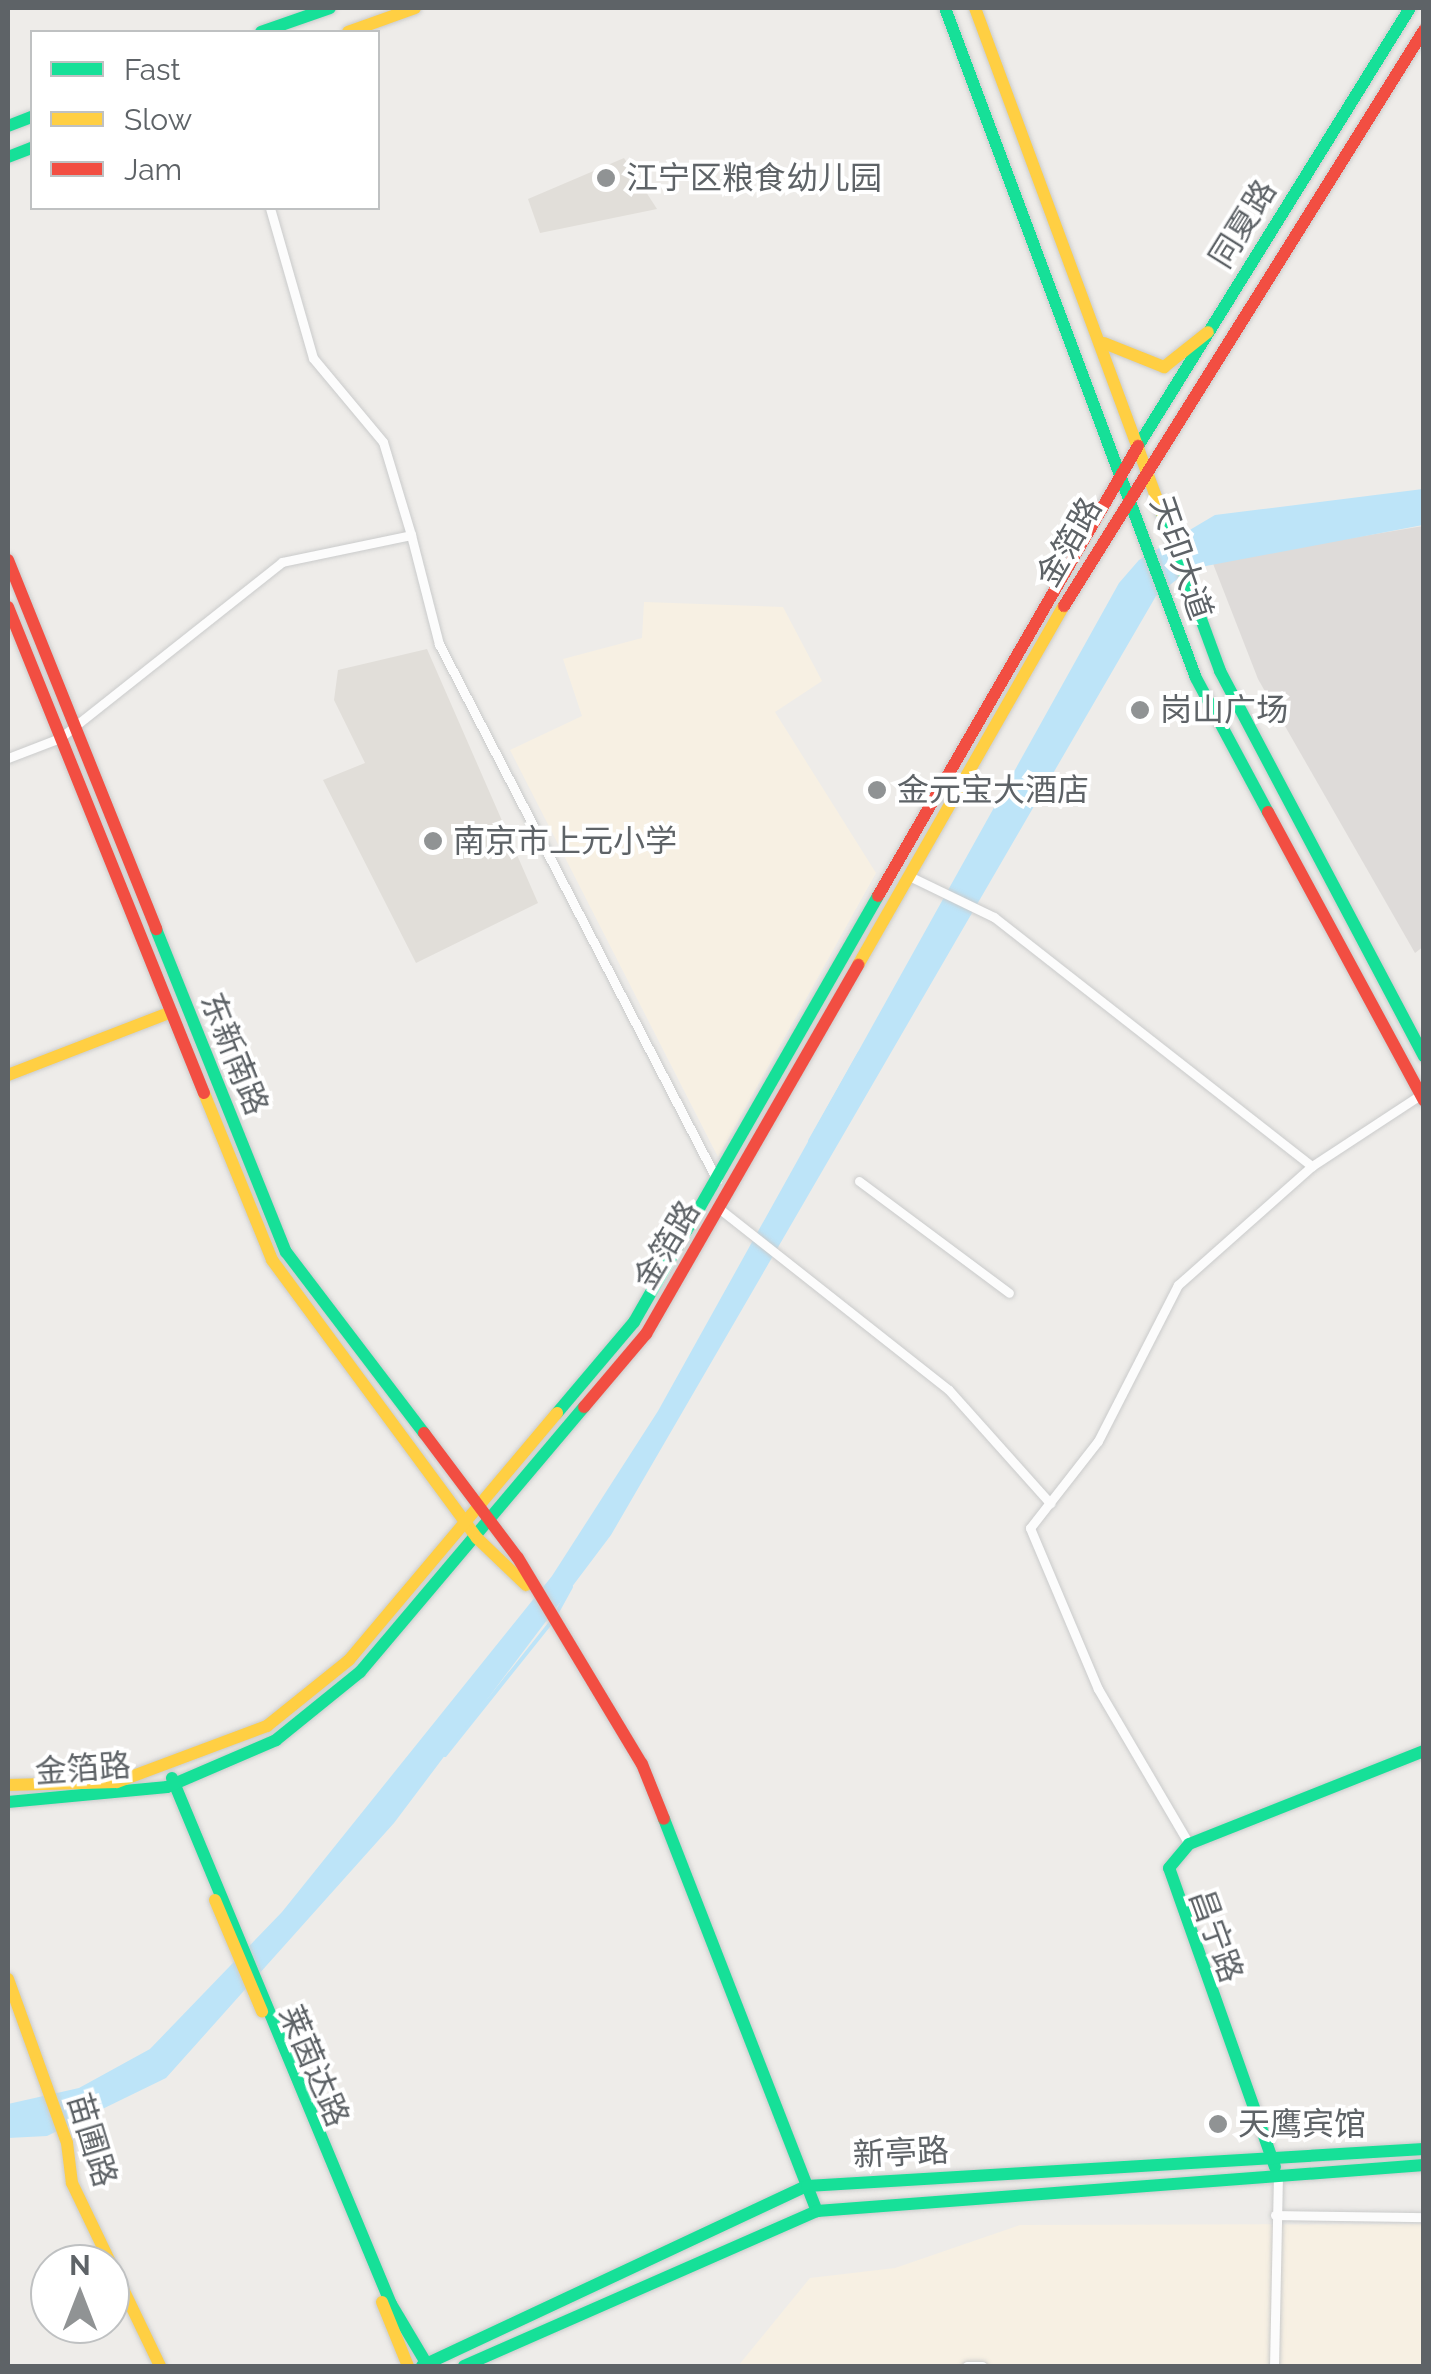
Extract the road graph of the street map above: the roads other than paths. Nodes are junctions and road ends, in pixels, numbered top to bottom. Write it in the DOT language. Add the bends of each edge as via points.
graph roads {
  1 [pos="330,8"];
  2 [pos="415,8"];
  3 [pos="944,8"];
  4 [pos="975,8"];
  5 [pos="1410,8"];
  6 [pos="267,30"];
  7 [pos="354,30"];
  8 [pos="1424,30"];
  9 [pos="271,210"];
  10 [pos="1208,332"];
  11 [pos="1099,338"];
  12 [pos="1139,443"];
  13 [pos="1146,463"];
  14 [pos="1122,471"];
  15 [pos="1129,492"];
  16 [pos="411,535"];
  17 [pos="8,560"];
  18 [pos="8,607"];
  19 [pos="73,728"];
  20 [pos="60,738"];
  21 [pos="8,758"];
  22 [pos="909,876"];
  23 [pos="171,1012"];
  24 [pos="1424,1056"];
  25 [pos="8,1076"];
  26 [pos="1422,1098"];
  27 [pos="1312,1166"];
  28 [pos="859,1181"];
  29 [pos="718,1183"];
  30 [pos="720,1210"];
  31 [pos="1008,1293"];
  32 [pos="1050,1503"];
  33 [pos="478,1511"];
  34 [pos="464,1522"];
  35 [pos="489,1524"];
  36 [pos="476,1538"];
  37 [pos="530,1589"];
  38 [pos="1424,1751"];
  39 [pos="168,1770"];
  40 [pos="8,1786"];
  41 [pos="171,1786"];
  42 [pos="8,1802"];
  43 [pos="1189,1844"];
  44 [pos="8,1980"];
  45 [pos="268,2015"];
  46 [pos="1424,2150"];
  47 [pos="1272,2160"];
  48 [pos="1424,2166"];
  49 [pos="1278,2175"];
  50 [pos="807,2186"];
  51 [pos="817,2211"];
  52 [pos="1276,2215"];
  53 [pos="1424,2217"];
  54 [pos="160,2366"];
  55 [pos="408,2366"];
  56 [pos="426,2366"];
  57 [pos="464,2366"];
  58 [pos="967,2366"];
  59 [pos="982,2366"];
  60 [pos="1274,2366"];
  1 -- 6 [label="main road"];
  2 -- 7 [label="main road"];
  3 -- 14 [label="main road, 天印大道"];
  4 -- 11 [label="main road, 天印大道"];
  5 -- 10 [label="main road, 同夏路"];
  8 -- 13 [label="main road, 同夏路"];
  9 -- 16 [label="street" via="314,358 384,442"];
  10 -- 11 [label="main road" via="1164,367 1122,358"];
  10 -- 12 [label="main road, 同夏路"];
  11 -- 12 [label="main road, 天印大道"];
  12 -- 13 [label="main road, 天印大道"];
  12 -- 14 [label="main road, 同夏路"];
  13 -- 15 [label="main road, 金箔路"];
  13 -- 24 [label="main road, 天印大道" via="1189,590 1255,747"];
  14 -- 15 [label="main road, 天印大道"];
  14 -- 29 [label="main road, 金箔路"];
  15 -- 22 [label="main road, 金箔路"];
  15 -- 26 [label="main road, 天印大道" via="1166,604 1232,754"];
  16 -- 19 [label="street" via="282,562"];
  16 -- 29 [label="street" via="439,644"];
  17 -- 19 [label="main road, 东新南路"];
  18 -- 20 [label="main road, 东新南路"];
  19 -- 20 [label="street"];
  19 -- 33 [label="main road, 东新南路" via="286,1252"];
  20 -- 21 [label="street"];
  20 -- 23 [label="main road, 东新南路"];
  22 -- 27 [label="street" via="994,916"];
  22 -- 30 [label="main road, 金箔路"];
  23 -- 25 [label="main road"];
  23 -- 34 [label="main road, 东新南路" via="272,1260"];
  26 -- 27 [label="street"];
  27 -- 32 [label="street" via="1178,1285 1098,1442"];
  28 -- 31 [label="street"];
  29 -- 33 [label="main road, 金箔路" via="634,1322"];
  30 -- 32 [label="street" via="950,1390"];
  30 -- 35 [label="main road, 金箔路" via="646,1334"];
  32 -- 43 [label="street" via="1030,1528 1098,1689"];
  33 -- 34 [label="main road, 金箔路"];
  33 -- 35 [label="main road, 东新南路"];
  34 -- 36 [label="main road, 东新南路"];
  34 -- 39 [label="main road, 金箔路" via="349,1660 268,1726"];
  35 -- 36 [label="main road, 金箔路"];
  35 -- 37 [label="main road, 东新南路"];
  36 -- 37 [label="main road, 东新南路"];
  36 -- 41 [label="main road, 金箔路" via="346,1683 276,1740"];
  37 -- 50 [label="main road" via="642,1764"];
  38 -- 43 [label="main road, 昌宁路"];
  39 -- 40 [label="main road, 金箔路" via="117,1782"];
  39 -- 41 [label="main road, 莱茵达路"];
  41 -- 42 [label="main road, 金箔路"];
  41 -- 45 [label="main road, 莱茵达路"];
  43 -- 47 [label="main road, 昌宁路" via="1168,1868 1168,1888"];
  44 -- 54 [label="main road, 苗圃路" via="67,2143 72,2183"];
  45 -- 55 [label="main road, 莱茵达路"];
  45 -- 56 [label="main road" via="391,2304"];
  46 -- 47 [label="main road, 新亭路"];
  47 -- 49 [label="main road, 昌宁路"];
  47 -- 50 [label="main road, 新亭路"];
  48 -- 49 [label="main road, 新亭路"];
  49 -- 51 [label="main road, 新亭路"];
  49 -- 52 [label="street"];
  50 -- 51 [label="main road"];
  50 -- 56 [label="main road, 新亭路"];
  51 -- 57 [label="main road, 新亭路"];
  52 -- 53 [label="street"];
  52 -- 60 [label="street"];
  58 -- 59 [label="street"];
}
